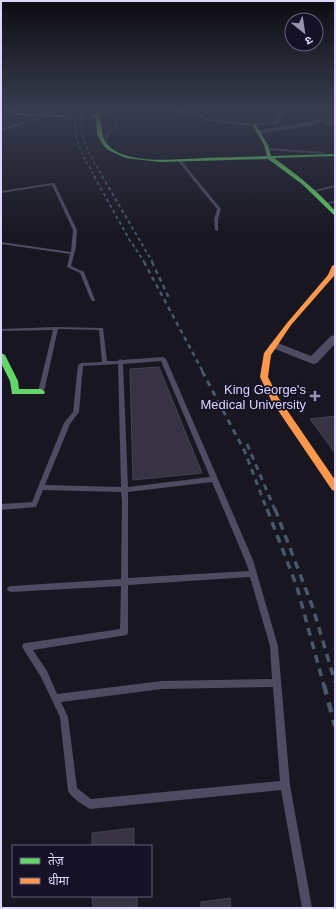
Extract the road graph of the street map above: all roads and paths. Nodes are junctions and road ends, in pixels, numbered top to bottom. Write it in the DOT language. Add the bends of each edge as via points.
graph roads {
  1 [pos="115,151"];
  2 [pos="268,153"];
  3 [pos="332,155"];
  4 [pos="178,160"];
  5 [pos="335,186"];
  6 [pos="314,191"];
  7 [pos="1,192"];
  8 [pos="331,202"];
  9 [pos="335,214"];
  10 [pos="217,230"];
  11 [pos="1,243"];
  12 [pos="72,253"];
  13 [pos="335,266"];
  14 [pos="93,300"];
  15 [pos="56,328"];
  16 [pos="1,330"];
  17 [pos="335,338"];
  18 [pos="274,345"];
  19 [pos="1,355"];
  20 [pos="120,362"];
  21 [pos="105,363"];
  22 [pos="41,392"];
  23 [pos="214,479"];
  24 [pos="41,487"];
  25 [pos="335,487"];
  26 [pos="125,490"];
  27 [pos="1,507"];
  28 [pos="253,574"];
  29 [pos="125,582"];
  30 [pos="11,589"];
  31 [pos="277,683"];
  32 [pos="56,698"];
  33 [pos="285,785"];
  34 [pos="307,908"];
  1 -- 4 [label="street" via="131,158"];
  2 -- 3 [label="street"];
  2 -- 4 [label="street"];
  2 -- 6 [label="street"];
  4 -- 10 [label="lane" via="218,207"];
  5 -- 6 [label="lane"];
  6 -- 8 [label="street"];
  7 -- 12 [label="lane" via="53,184 74,230"];
  8 -- 9 [label="street"];
  11 -- 12 [label="lane"];
  12 -- 14 [label="lane" via="69,267 82,272"];
  13 -- 18 [label="street" via="331,276"];
  15 -- 16 [label="lane"];
  15 -- 21 [label="lane" via="101,328"];
  15 -- 22 [label="lane"];
  17 -- 18 [label="street" via="313,361"];
  18 -- 25 [label="street" via="267,355 264,377 274,398"];
  19 -- 22 [label="street" via="14,381 15,392"];
  20 -- 21 [label="lane"];
  20 -- 23 [label="lane" via="163,359"];
  20 -- 26 [label="lane"];
  21 -- 24 [label="lane" via="81,365 76,412 67,423"];
  23 -- 26 [label="lane"];
  23 -- 28 [label="lane"];
  24 -- 26 [label="lane"];
  24 -- 27 [label="lane" via="34,505"];
  26 -- 29 [label="lane"];
  28 -- 29 [label="lane"];
  28 -- 31 [label="lane" via="274,646"];
  29 -- 30 [label="lane"];
  29 -- 32 [label="lane" via="124,632 26,647"];
  31 -- 32 [label="lane" via="162,685"];
  31 -- 33 [label="lane"];
  32 -- 33 [label="lane" via="64,716 73,791 90,804"];
  33 -- 34 [label="lane"];
}
